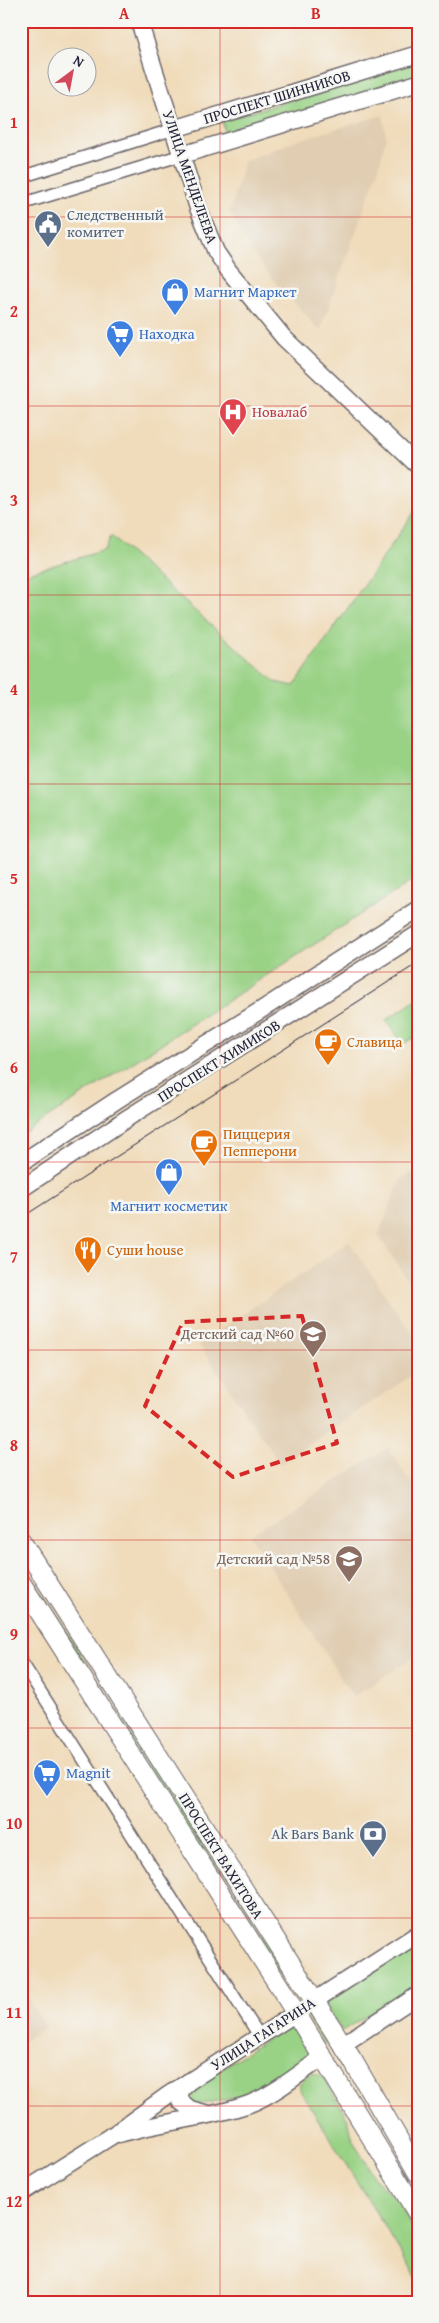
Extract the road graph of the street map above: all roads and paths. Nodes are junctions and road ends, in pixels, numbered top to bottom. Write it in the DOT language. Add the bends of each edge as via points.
graph roads {
  1 [pos="139,21"];
  2 [pos="418,54"];
  3 [pos="418,83"];
  4 [pos="207,119"];
  5 [pos="174,129"];
  6 [pos="215,145"];
  7 [pos="182,155"];
  8 [pos="21,177"];
  9 [pos="21,204"];
  10 [pos="418,466"];
  11 [pos="418,909"];
  12 [pos="418,934"];
  13 [pos="21,1163"];
  14 [pos="21,1188"];
  15 [pos="21,1541"];
  16 [pos="21,1583"];
  17 [pos="21,1661"];
  18 [pos="418,1934"];
  19 [pos="418,1995"];
  20 [pos="314,2001"];
  21 [pos="296,2013"];
  22 [pos="260,2037"];
  23 [pos="342,2045"];
  24 [pos="324,2057"];
  25 [pos="188,2082"];
  26 [pos="212,2114"];
  27 [pos="110,2137"];
  28 [pos="418,2173"];
  29 [pos="21,2193"];
  30 [pos="418,2214"];
  1 -- 5 [label="main road, УЛИЦА МЕНДЕЛЕЕВА"];
  2 -- 4 [label="main road, ПРОСПЕКТ ШИННИКОВ"];
  3 -- 6 [label="main road, ПРОСПЕКТ ШИННИКОВ"];
  4 -- 5 [label="main road, ПРОСПЕКТ ШИННИКОВ"];
  4 -- 6 [label="main road" via="204,129 207,139"];
  5 -- 7 [label="main road, УЛИЦА МЕНДЕЛЕЕВА"];
  5 -- 8 [label="street, ПРОСПЕКТ ШИННИКОВ"];
  6 -- 7 [label="main road, ПРОСПЕКТ ШИННИКОВ"];
  7 -- 9 [label="street, ПРОСПЕКТ ШИННИКОВ"];
  7 -- 10 [label="main road, УЛИЦА МЕНДЕЛЕЕВА" via="208,237 228,271 284,338"];
  11 -- 13 [label="main road, ПРОСПЕКТ ХИМИКОВ"];
  12 -- 14 [label="main road, ПРОСПЕКТ ХИМИКОВ"];
  15 -- 20 [label="main road, ПРОСПЕКТ ВАХИТОВА"];
  16 -- 21 [label="main road, ПРОСПЕКТ ВАХИТОВА"];
  17 -- 22 [label="street"];
  18 -- 20 [label="main road, УЛИЦА ГАГАРИНА"];
  19 -- 23 [label="main road, УЛИЦА ГАГАРИНА"];
  20 -- 21 [label="main road, УЛИЦА ГАГАРИНА"];
  20 -- 23 [label="main road, ПРОСПЕКТ ВАХИТОВА"];
  21 -- 22 [label="main road, УЛИЦА ГАГАРИНА"];
  21 -- 24 [label="main road, ПРОСПЕКТ ВАХИТОВА"];
  22 -- 25 [label="main road, УЛИЦА ГАГАРИНА"];
  23 -- 24 [label="main road, УЛИЦА ГАГАРИНА"];
  23 -- 28 [label="main road, ПРОСПЕКТ ВАХИТОВА"];
  24 -- 26 [label="main road, УЛИЦА ГАГАРИНА" via="251,2103"];
  24 -- 30 [label="main road, ПРОСПЕКТ ВАХИТОВА"];
  25 -- 26 [label="main road" via="180,2092 180,2101 190,2109"];
  25 -- 27 [label="main road, УЛИЦА ГАГАРИНА"];
  26 -- 27 [label="main road, УЛИЦА ГАГАРИНА" via="153,2124"];
  27 -- 29 [label="main road, УЛИЦА ГАГАРИНА"];
}
